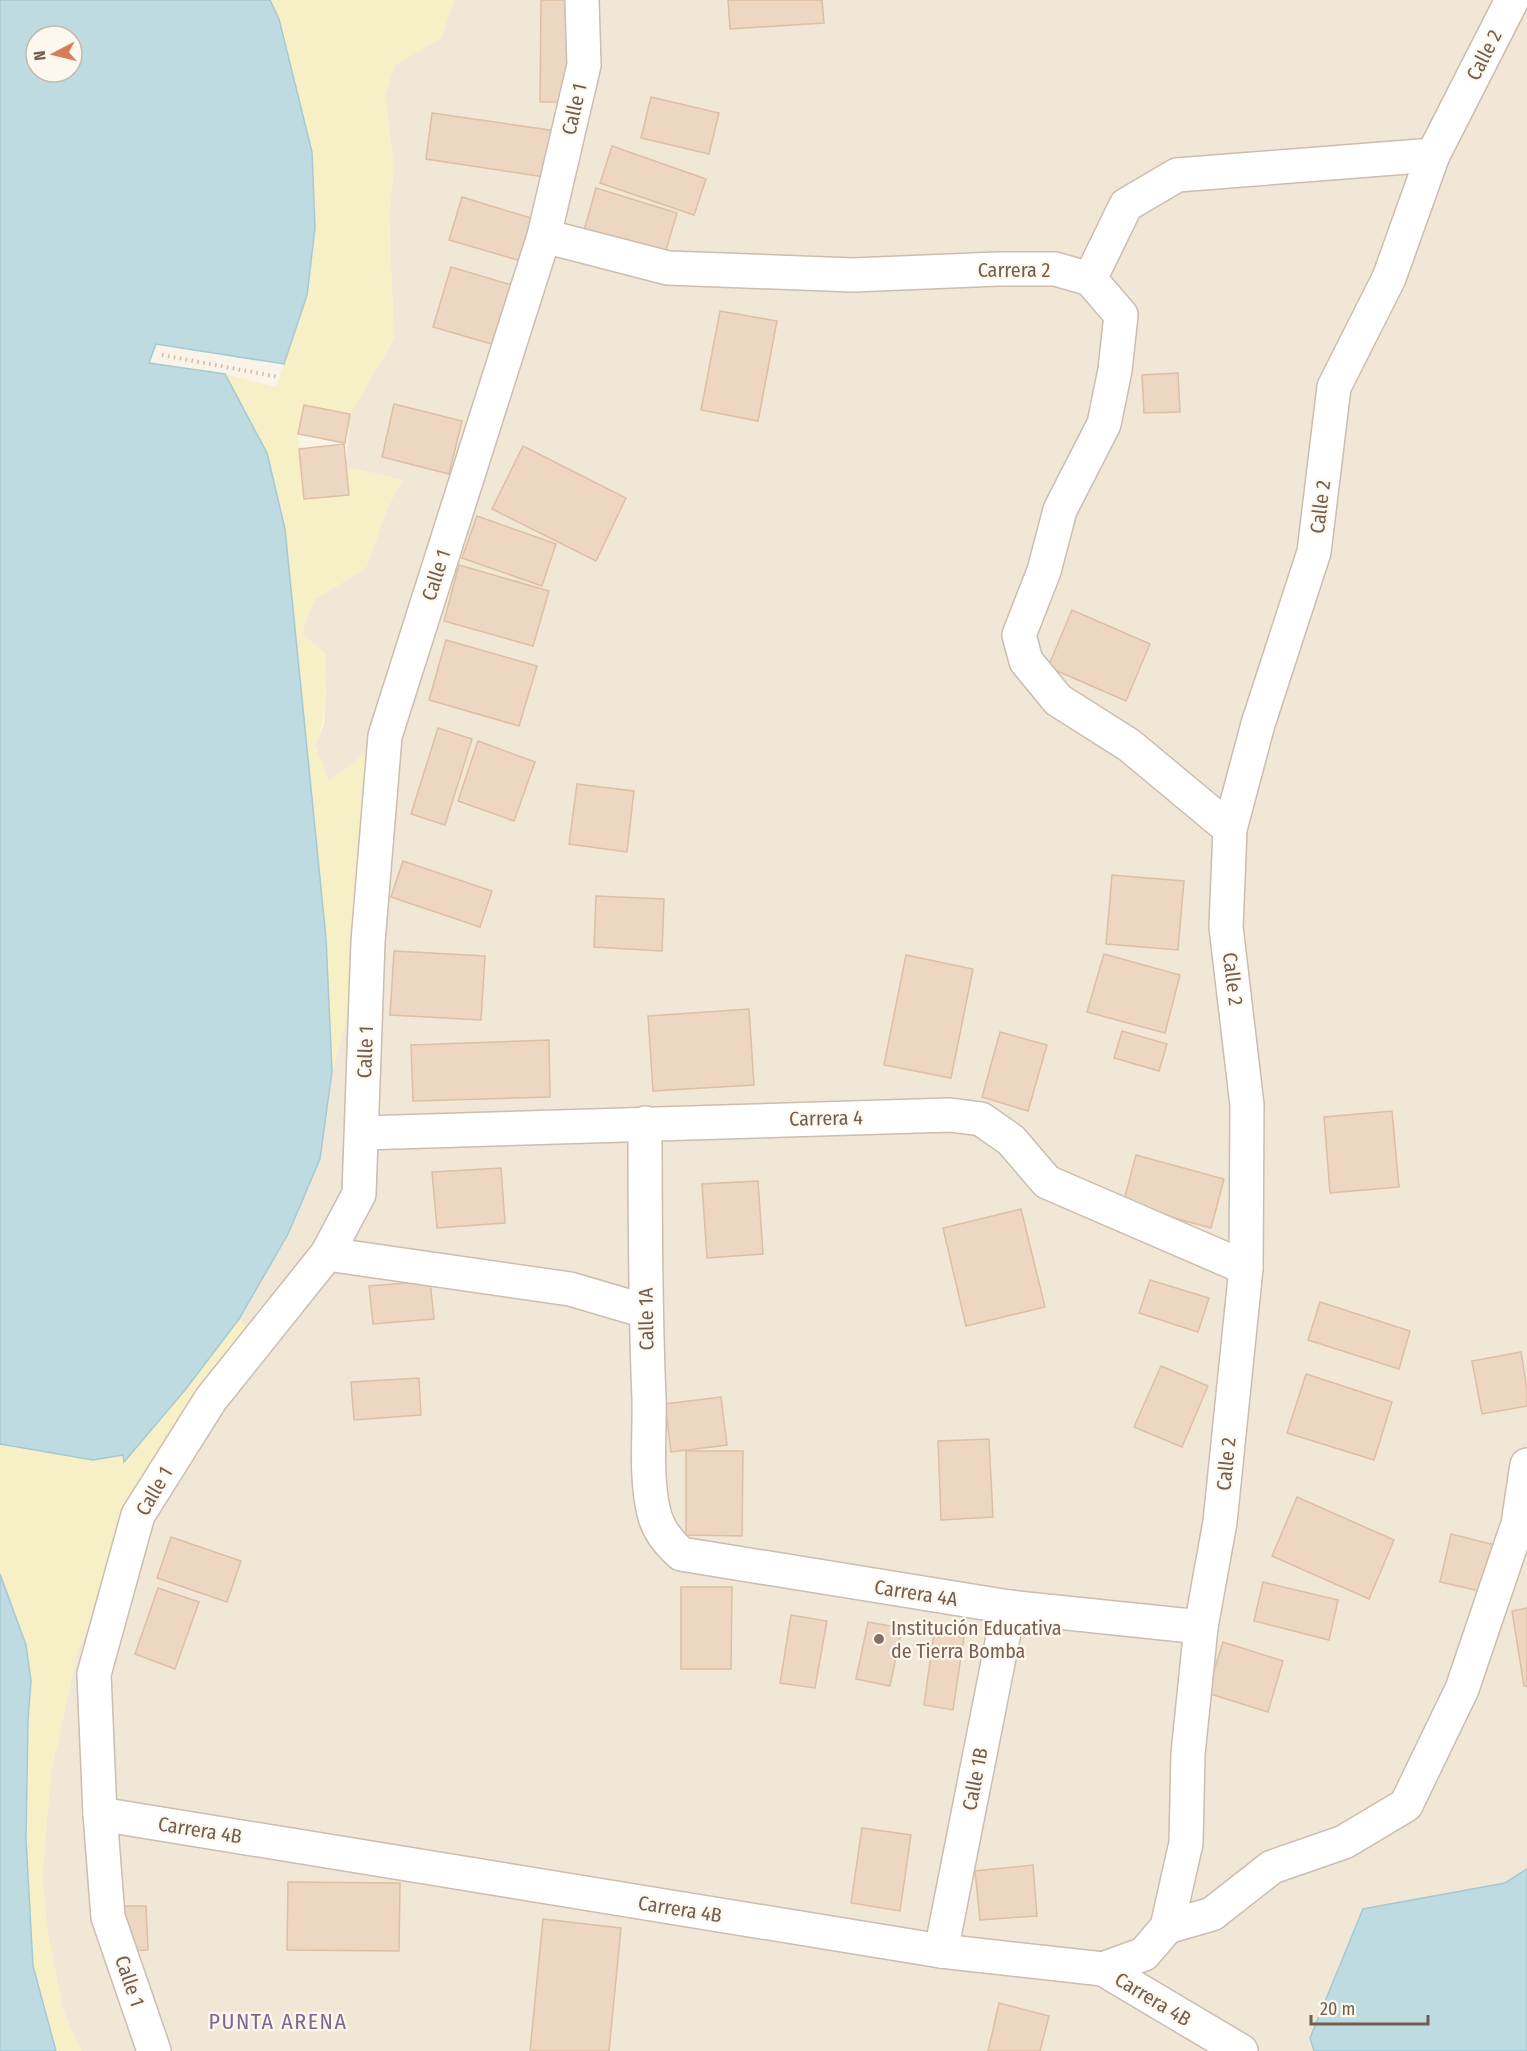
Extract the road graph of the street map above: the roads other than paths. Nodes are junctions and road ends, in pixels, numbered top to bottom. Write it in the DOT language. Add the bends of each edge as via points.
graph roads {
  1 [pos="582,0"];
  2 [pos="1512,0"];
  3 [pos="1433,155"];
  4 [pos="543,236"];
  5 [pos="1090,279"];
  6 [pos="1230,829"];
  7 [pos="645,1123"];
  8 [pos="363,1133"];
  9 [pos="327,1254"];
  10 [pos="1246,1268"];
  11 [pos="645,1311"];
  12 [pos="1527,1465"];
  13 [pos="654,1515"];
  14 [pos="1009,1607"];
  15 [pos="1201,1627"];
  16 [pos="100,1814"];
  17 [pos="1167,1927"];
  18 [pos="941,1951"];
  19 [pos="1103,1969"];
  20 [pos="154,2051"];
  21 [pos="1241,2051"];
  1 -- 4 [label="street, Calle 1" via="584,64"];
  2 -- 3 [label="street, Calle 2"];
  3 -- 5 [label="street" via="1177,175 1126,205"];
  3 -- 6 [label="street, Calle 2" via="1389,278 1334,387 1314,552 1258,724"];
  4 -- 5 [label="street, Carrera 2" via="668,268 853,274 1055,269"];
  4 -- 8 [label="street, Calle 1" via="386,736 368,942"];
  5 -- 6 [label="street" via="1121,315 1109,402 1104,424 1060,510 1044,571 1019,635 1026,661 1058,700 1129,745"];
  6 -- 10 [label="street, Calle 2" via="1226,927 1247,1105"];
  7 -- 8 [label="street, Carrera 4"];
  7 -- 10 [label="street, Carrera 4" via="950,1115 981,1119 1011,1140 1047,1182"];
  7 -- 11 [label="street, Calle 1A"];
  8 -- 9 [label="street, Calle 1" via="359,1194"];
  9 -- 11 [label="street" via="570,1289"];
  9 -- 16 [label="street, Calle 1" via="211,1399 138,1515 94,1674"];
  10 -- 15 [label="street, Calle 2" via="1220,1522"];
  11 -- 13 [label="street, Calle 1A" via="649,1486"];
  12 -- 17 [label="street" via="1518,1524 1462,1689 1406,1806 1344,1842 1272,1867 1212,1914"];
  13 -- 14 [label="street, Carrera 4A" via="665,1539 681,1554"];
  14 -- 15 [label="street, Carrera 4A"];
  14 -- 18 [label="street, Calle 1B"];
  15 -- 17 [label="street, Calle 2" via="1188,1754 1186,1844"];
  16 -- 18 [label="street, Carrera 4B"];
  16 -- 20 [label="street, Calle 1" via="108,1917"];
  17 -- 19 [label="street, Calle 2" via="1144,1954"];
  18 -- 19 [label="street, Carrera 4B"];
  19 -- 21 [label="street, Carrera 4B"];
}
